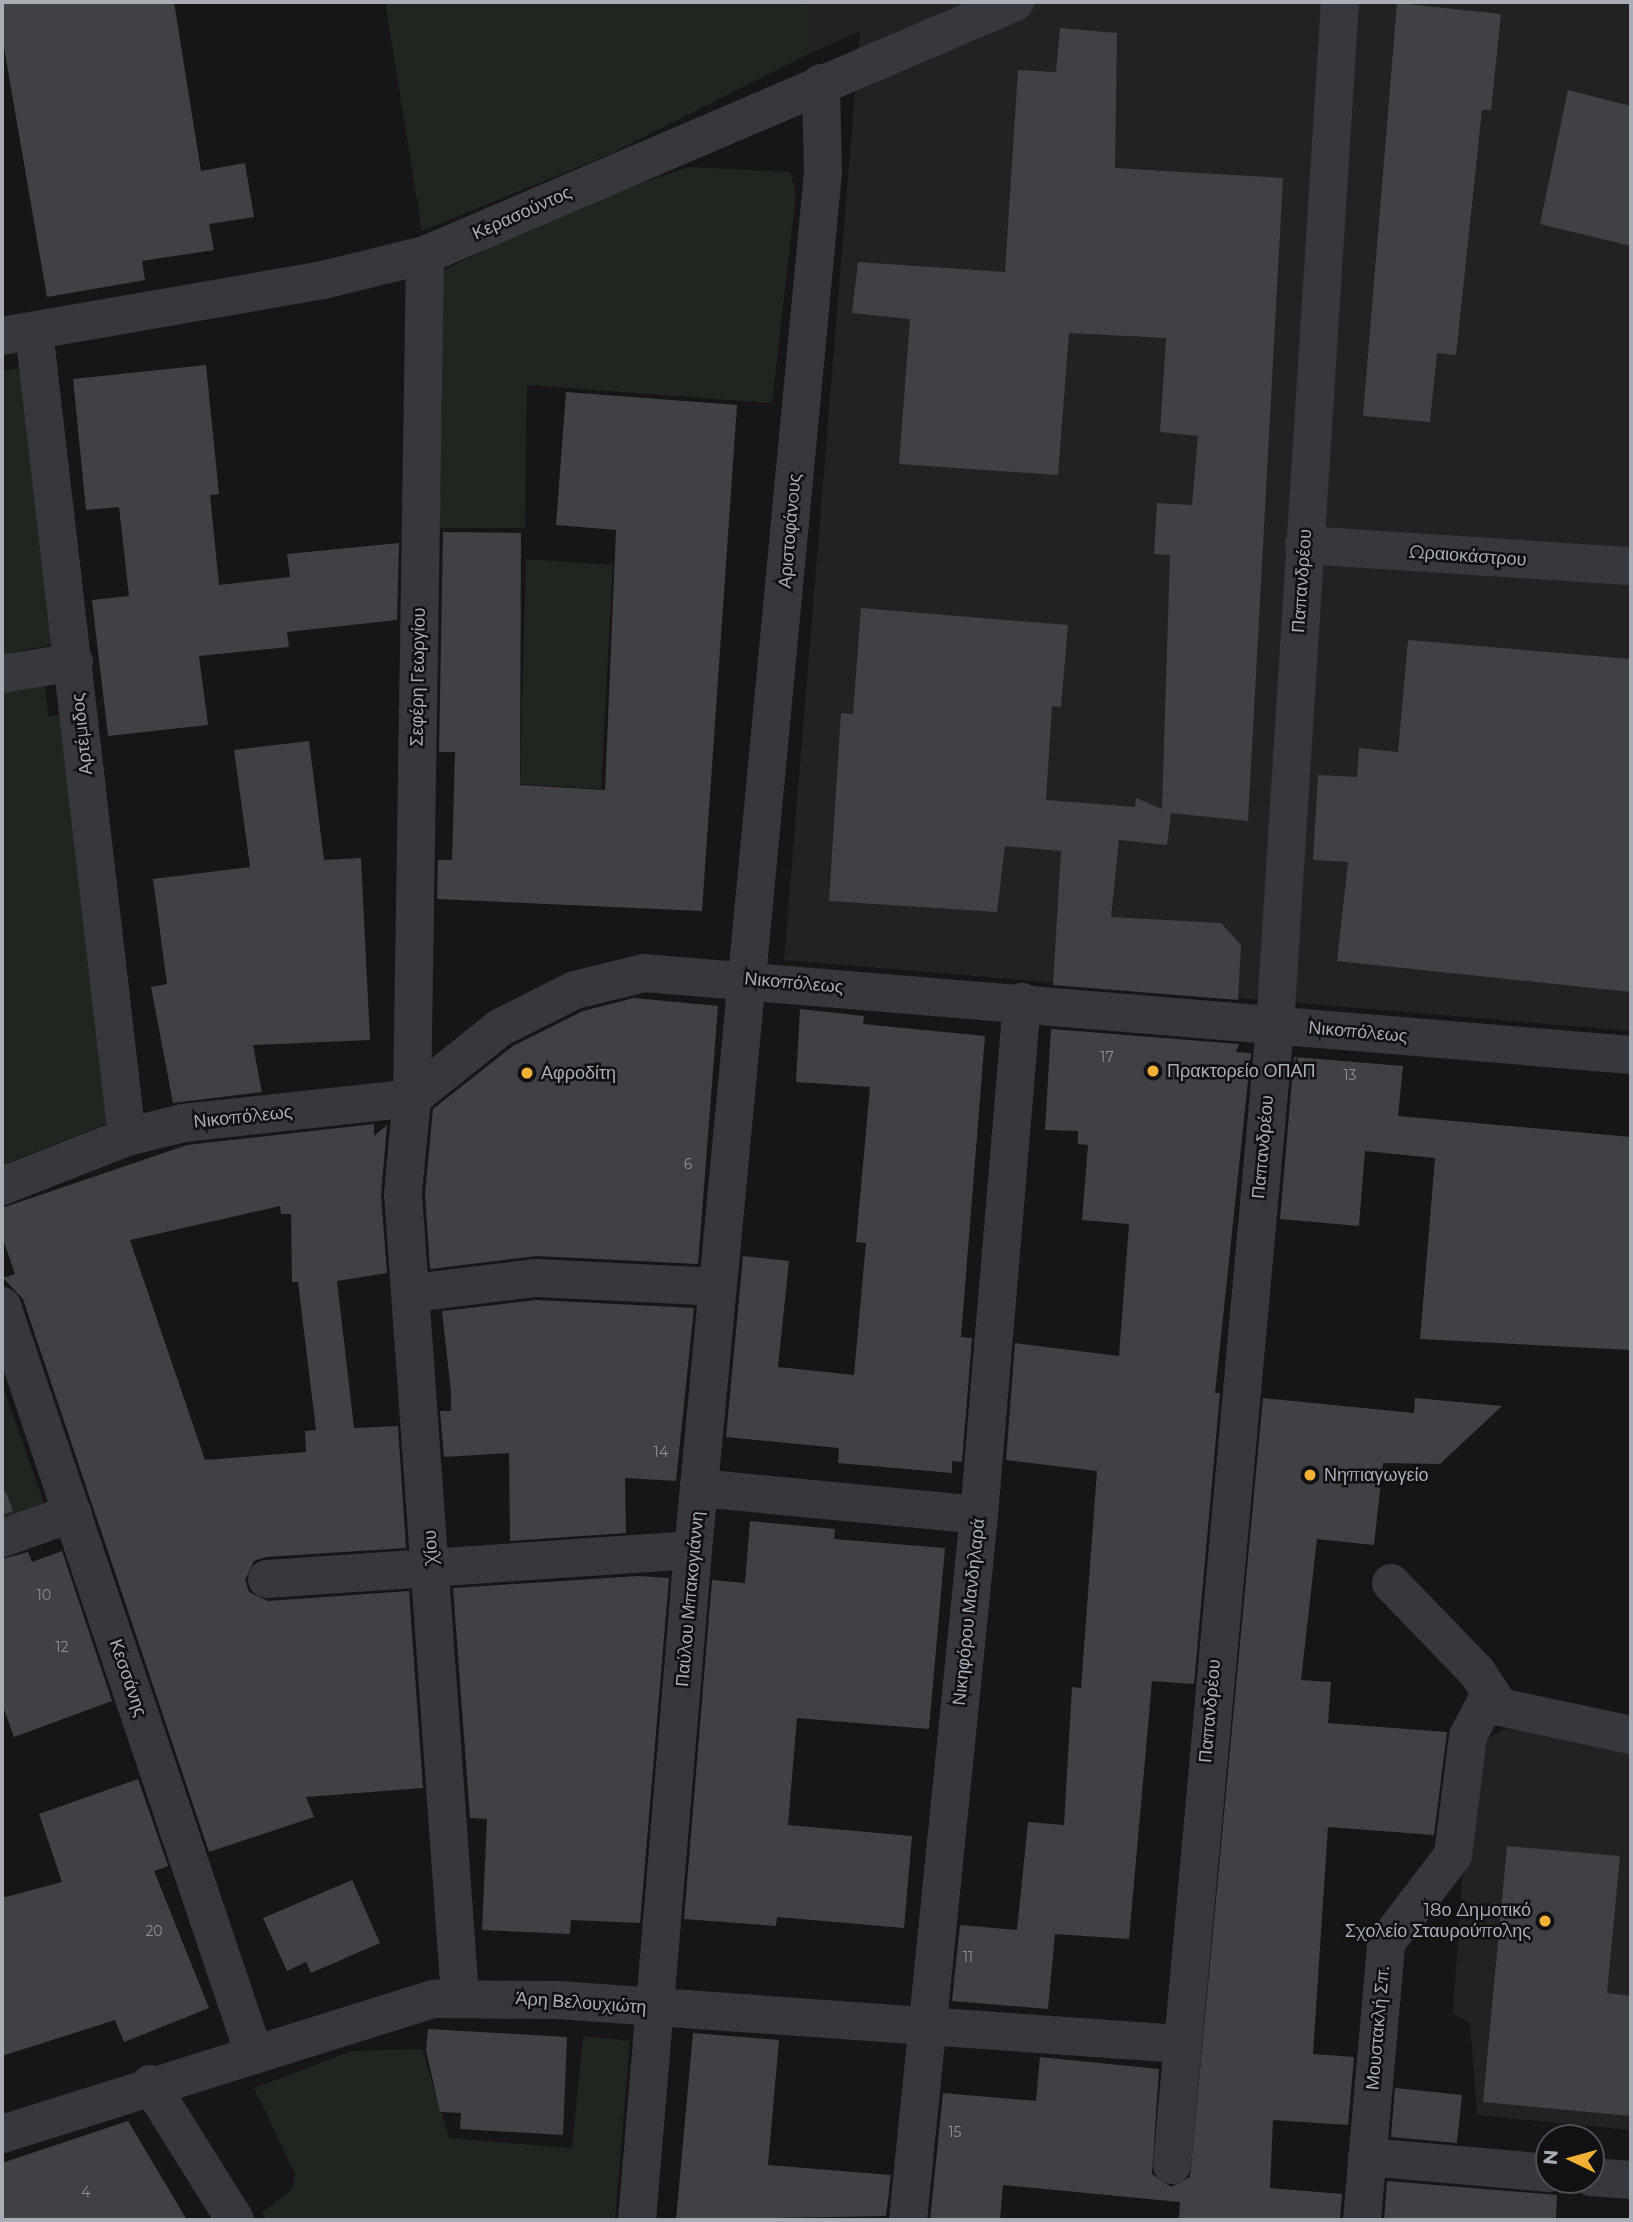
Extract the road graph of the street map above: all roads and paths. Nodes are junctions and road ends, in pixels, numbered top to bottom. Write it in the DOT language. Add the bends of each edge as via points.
graph roads {
  1 [pos="1015,2"];
  2 [pos="1340,2"];
  3 [pos="821,83"];
  4 [pos="425,255"];
  5 [pos="18,334"];
  6 [pos="1304,545"];
  7 [pos="1631,566"];
  8 [pos="74,662"];
  9 [pos="2,674"];
  10 [pos="748,978"];
  11 [pos="1022,1002"];
  12 [pos="1275,1026"];
  13 [pos="1631,1055"];
  14 [pos="412,1098"];
  15 [pos="127,1137"];
  16 [pos="2,1186"];
  17 [pos="718,1287"];
  18 [pos="413,1293"];
  19 [pos="2,1306"];
  20 [pos="699,1488"];
  21 [pos="73,1513"];
  22 [pos="979,1515"];
  23 [pos="2,1538"];
  24 [pos="693,1550"];
  25 [pos="432,1566"];
  26 [pos="267,1579"];
  27 [pos="1391,1583"];
  28 [pos="1489,1696"];
  29 [pos="1631,1735"];
  30 [pos="460,1997"];
  31 [pos="656,2008"];
  32 [pos="927,2025"];
  33 [pos="1180,2044"];
  34 [pos="253,2050"];
  35 [pos="150,2084"];
  36 [pos="2,2134"];
  37 [pos="1367,2157"];
  38 [pos="1172,2165"];
  39 [pos="1535,2172"];
  40 [pos="1605,2178"];
  41 [pos="1631,2180"];
  42 [pos="235,2220"];
  43 [pos="637,2220"];
  44 [pos="908,2220"];
  45 [pos="1362,2220"];
  1 -- 3 [label="street, Κερασούντος"];
  2 -- 6 [label="street, Παπανδρέου"];
  3 -- 4 [label="street, Κερασούντος"];
  3 -- 10 [label="street, Αριστοφάνoυς" via="823,173"];
  4 -- 5 [label="street, Κερασούντος" via="323,280"];
  4 -- 14 [label="street, Σεφέρη Γεωργίου"];
  5 -- 8 [label="street, Αρτέμιδος"];
  6 -- 7 [label="street, Ωραιοκάστρου"];
  6 -- 12 [label="street, Παπανδρέου"];
  8 -- 9 [label="street"];
  8 -- 15 [label="street, Αρτέμιδος"];
  10 -- 11 [label="street, Νικοπόλεως"];
  10 -- 14 [label="street, Νικοπόλεως" via="643,973 575,989 501,1027"];
  10 -- 17 [label="street, Παύλου Μπακογιάννη"];
  11 -- 12 [label="street, Νικοπόλεως"];
  11 -- 22 [label="street, Νικηφόρου Μανδηλαρά"];
  12 -- 13 [label="street, Νικοπόλεως"];
  12 -- 33 [label="street, Παπανδρέου"];
  14 -- 15 [label="street, Νικοπόλεως" via="183,1123"];
  14 -- 18 [label="street, Χίου" via="403,1194"];
  15 -- 16 [label="street, Νικοπόλεως"];
  17 -- 18 [label="street" via="550,1278"];
  17 -- 20 [label="street, Παύλου Μπακογιάννη"];
  18 -- 25 [label="street, Χίου"];
  19 -- 21 [label="street, Κεσσάνης"];
  20 -- 22 [label="street"];
  20 -- 24 [label="street, Παύλου Μπακογιάννη"];
  21 -- 23 [label="street"];
  21 -- 34 [label="street, Κεσσάνης"];
  22 -- 32 [label="street, Νικηφόρου Μανδηλαρά"];
  24 -- 25 [label="street"];
  24 -- 31 [label="street, Παύλου Μπακογιάννη"];
  25 -- 26 [label="street"];
  25 -- 30 [label="street, Χίου"];
  27 -- 28 [label="street" via="1476,1672"];
  28 -- 29 [label="street" via="1500,1707"];
  28 -- 37 [label="street, Μουστακλή Σπ." via="1468,1736 1453,1855 1386,1943"];
  30 -- 31 [label="street, Άρη Βελουχιώτη"];
  30 -- 34 [label="street, Άρη Βελουχιώτη"];
  31 -- 32 [label="street, Άρη Βελουχιώτη"];
  31 -- 43 [label="street, Παύλου Μπακογιάννη"];
  32 -- 33 [label="street, Άρη Βελουχιώτη"];
  32 -- 44 [label="street, Νικηφόρου Μανδηλαρά"];
  33 -- 38 [label="street, Παπανδρέου"];
  34 -- 35 [label="street, Άρη Βελουχιώτη"];
  35 -- 36 [label="street, Άρη Βελουχιώτη"];
  35 -- 42 [label="street"];
  37 -- 39 [label="street"];
  37 -- 45 [label="street, Μουστακλή Σπ."];
  40 -- 41 [label="street"];
}
